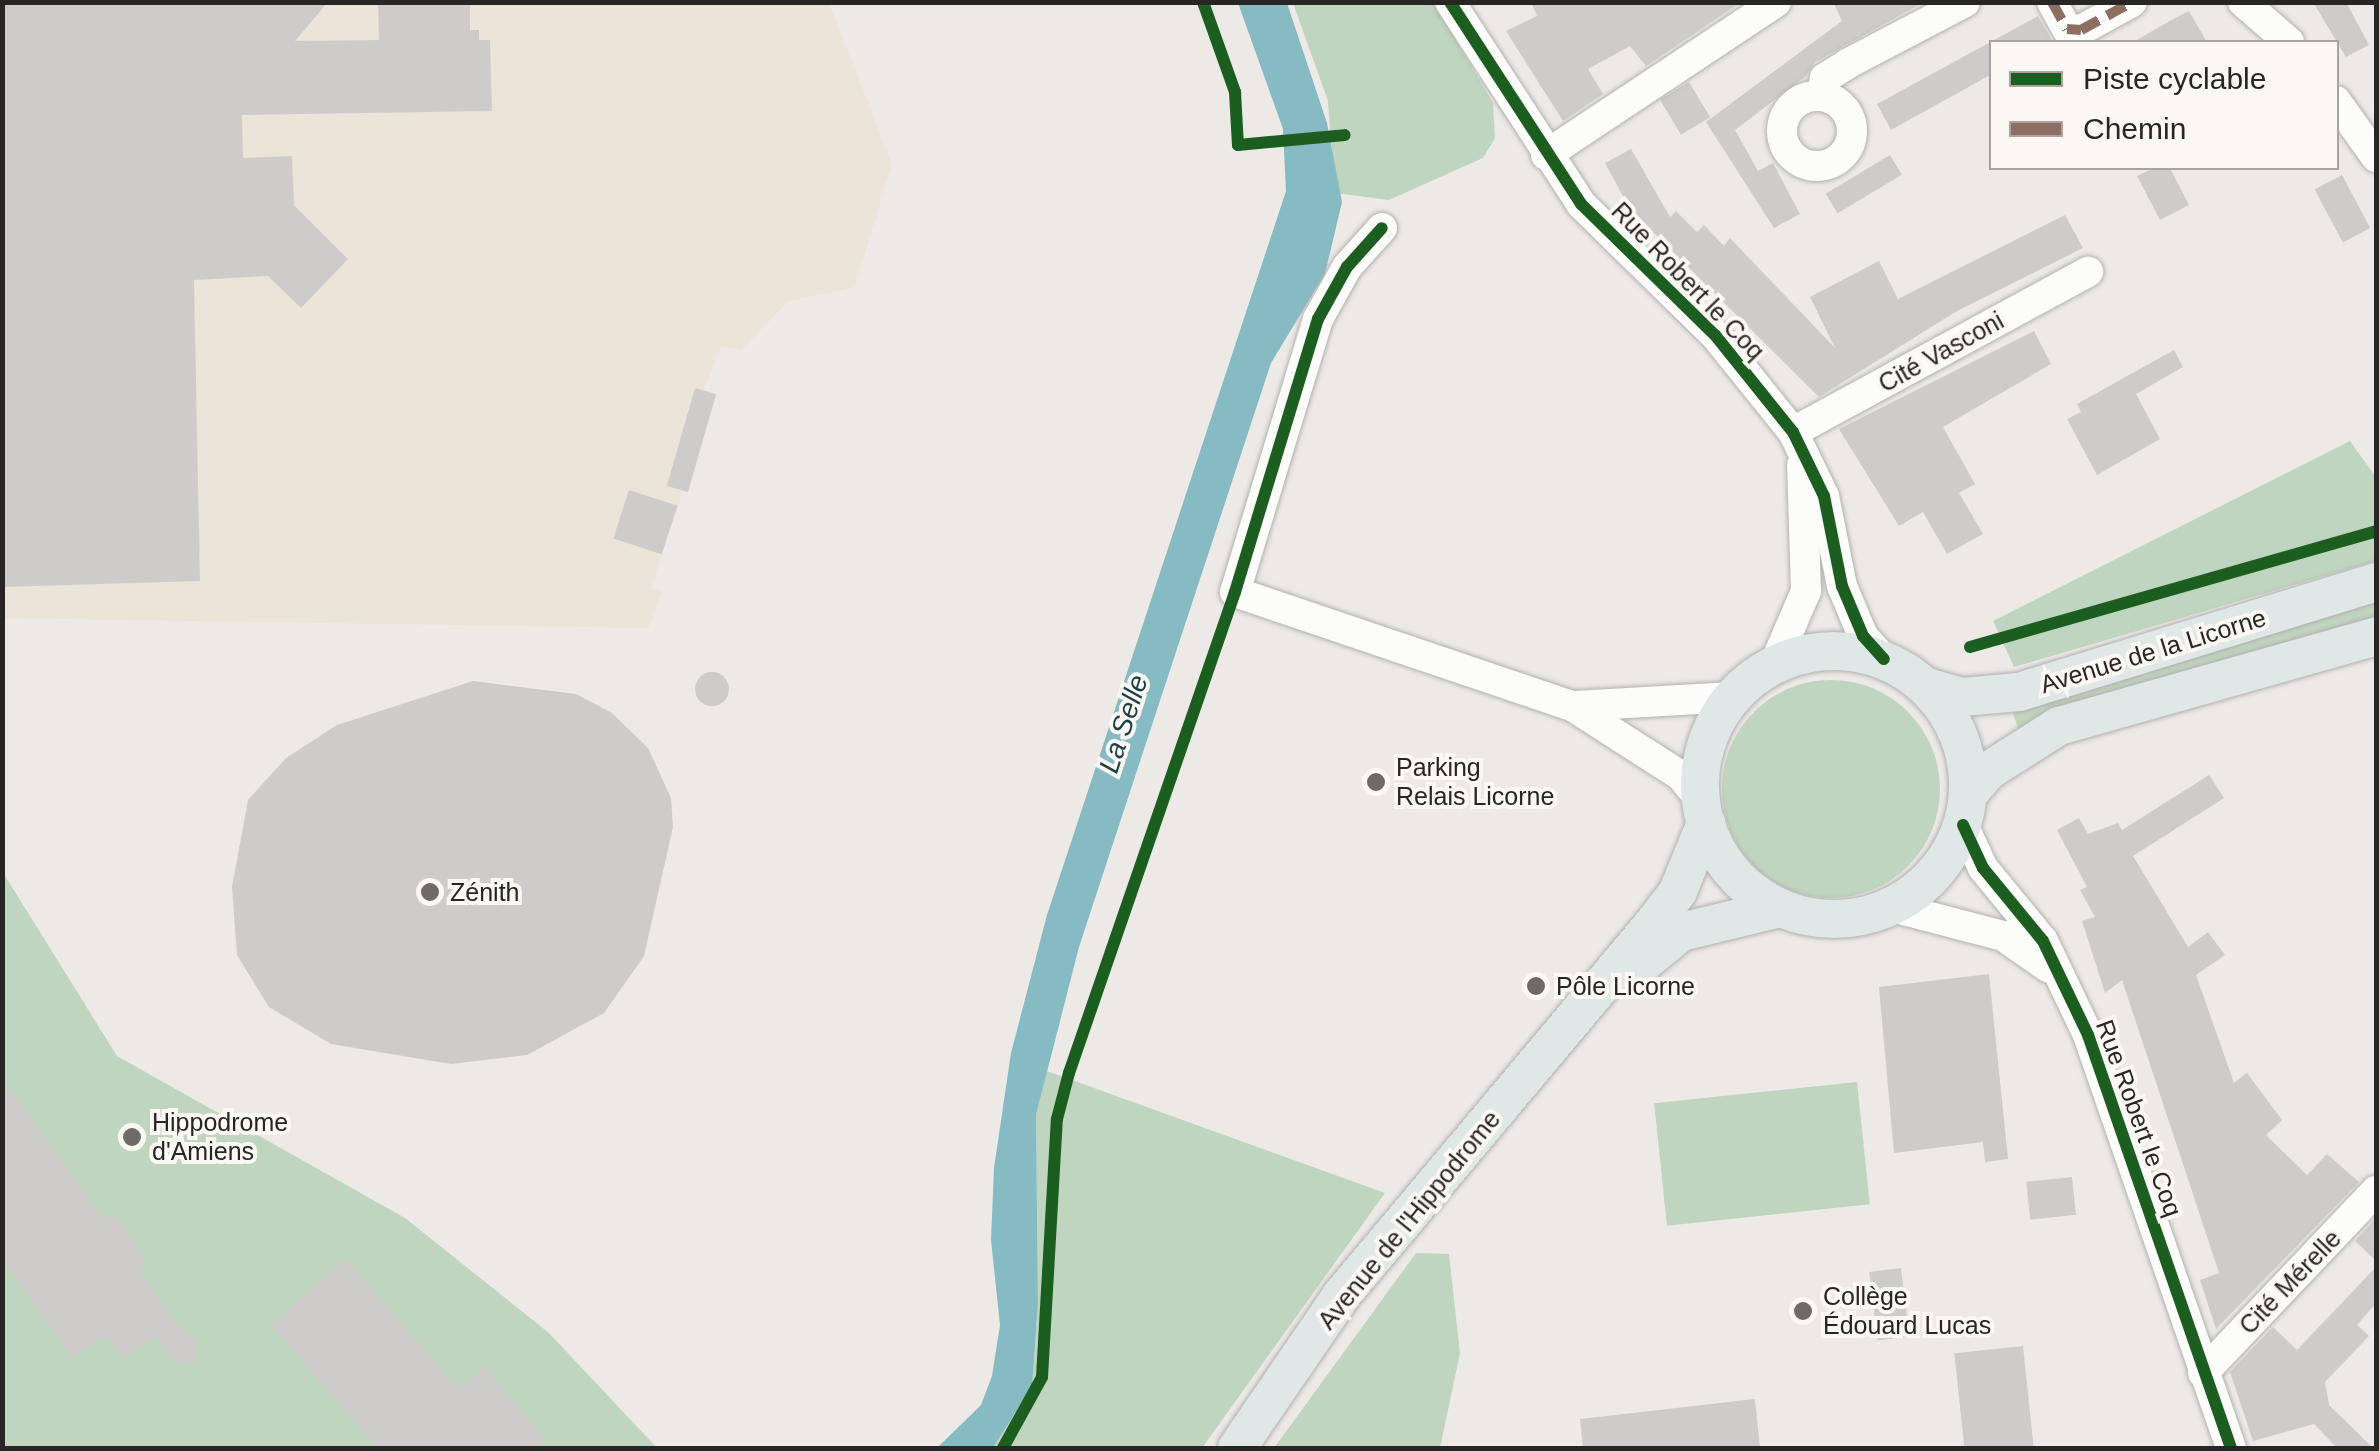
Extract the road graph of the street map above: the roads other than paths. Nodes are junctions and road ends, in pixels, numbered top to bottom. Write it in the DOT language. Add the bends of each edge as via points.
graph roads {
  1 [pos="1450,2"];
  2 [pos="1776,2"];
  3 [pos="1965,2"];
  4 [pos="2052,2"];
  5 [pos="2132,2"];
  6 [pos="2243,2"];
  7 [pos="2287,40"];
  8 [pos="1822,96"];
  9 [pos="2339,105"];
  10 [pos="1546,154"];
  11 [pos="2376,157"];
  12 [pos="1382,228"];
  13 [pos="2088,272"];
  14 [pos="1797,442"];
  15 [pos="2376,582"];
  16 [pos="2376,636"];
  17 [pos="1884,659"];
  18 [pos="1774,665"];
  19 [pos="1928,687"];
  20 [pos="1733,697"];
  21 [pos="1572,706"];
  22 [pos="1966,809"];
  23 [pos="1703,812"];
  24 [pos="1892,907"];
  25 [pos="1780,908"];
  26 [pos="2059,977"];
  27 [pos="1554,1046"];
  28 [pos="2376,1191"];
  29 [pos="2203,1373"];
  30 [pos="1238,1448"];
  31 [pos="2230,1448"];
  1 -- 10 [label="street, Rue Robert le Coq"];
  2 -- 10 [label="street"];
  3 -- 8 [label="street" via="1825,78"];
  4 -- 5 [label="street" via="2067,28 2081,30"];
  6 -- 7 [label="street"];
  9 -- 11 [label="street"];
  10 -- 14 [label="street, Rue Robert le Coq" via="1581,204 1715,335"];
  12 -- 21 [label="street" via="1348,267 1318,319 1234,592"];
  13 -- 14 [label="street, Cité Vasconi"];
  14 -- 17 [label="street, Rue Robert le Coq" via="1824,496 1842,586 1863,636"];
  14 -- 18 [label="street" via="1806,591"];
  15 -- 19 [label="main road, Avenue de la Licorne" via="2019,692 1962,697"];
  16 -- 22 [label="main road, Avenue de la Licorne" via="2059,726 1988,771"];
  17 -- 18 [label="main road" via="1828,650"];
  17 -- 19 [label="main road"];
  18 -- 20 [label="main road"];
  19 -- 22 [label="main road" via="1966,754"];
  20 -- 21 [label="street"];
  20 -- 23 [label="main road" via="1706,745"];
  21 -- 23 [label="street" via="1681,776"];
  22 -- 24 [label="main road" via="1947,859"];
  22 -- 26 [label="street, Rue Robert le Coq" via="1983,868 2042,941"];
  23 -- 25 [label="main road" via="1734,874"];
  23 -- 27 [label="main road, Avenue de l'Hippodrome" via="1678,890"];
  24 -- 25 [label="main road" via="1836,920"];
  24 -- 26 [label="street" via="2003,936"];
  25 -- 27 [label="main road, Avenue de l'Hippodrome" via="1681,932"];
  26 -- 29 [label="street, Rue Robert le Coq" via="2122,1125"];
  27 -- 30 [label="main road, Avenue de l'Hippodrome" via="1341,1296"];
  28 -- 29 [label="street, Cité Mérelle"];
  29 -- 31 [label="street, Rue Robert le Coq"];
}
